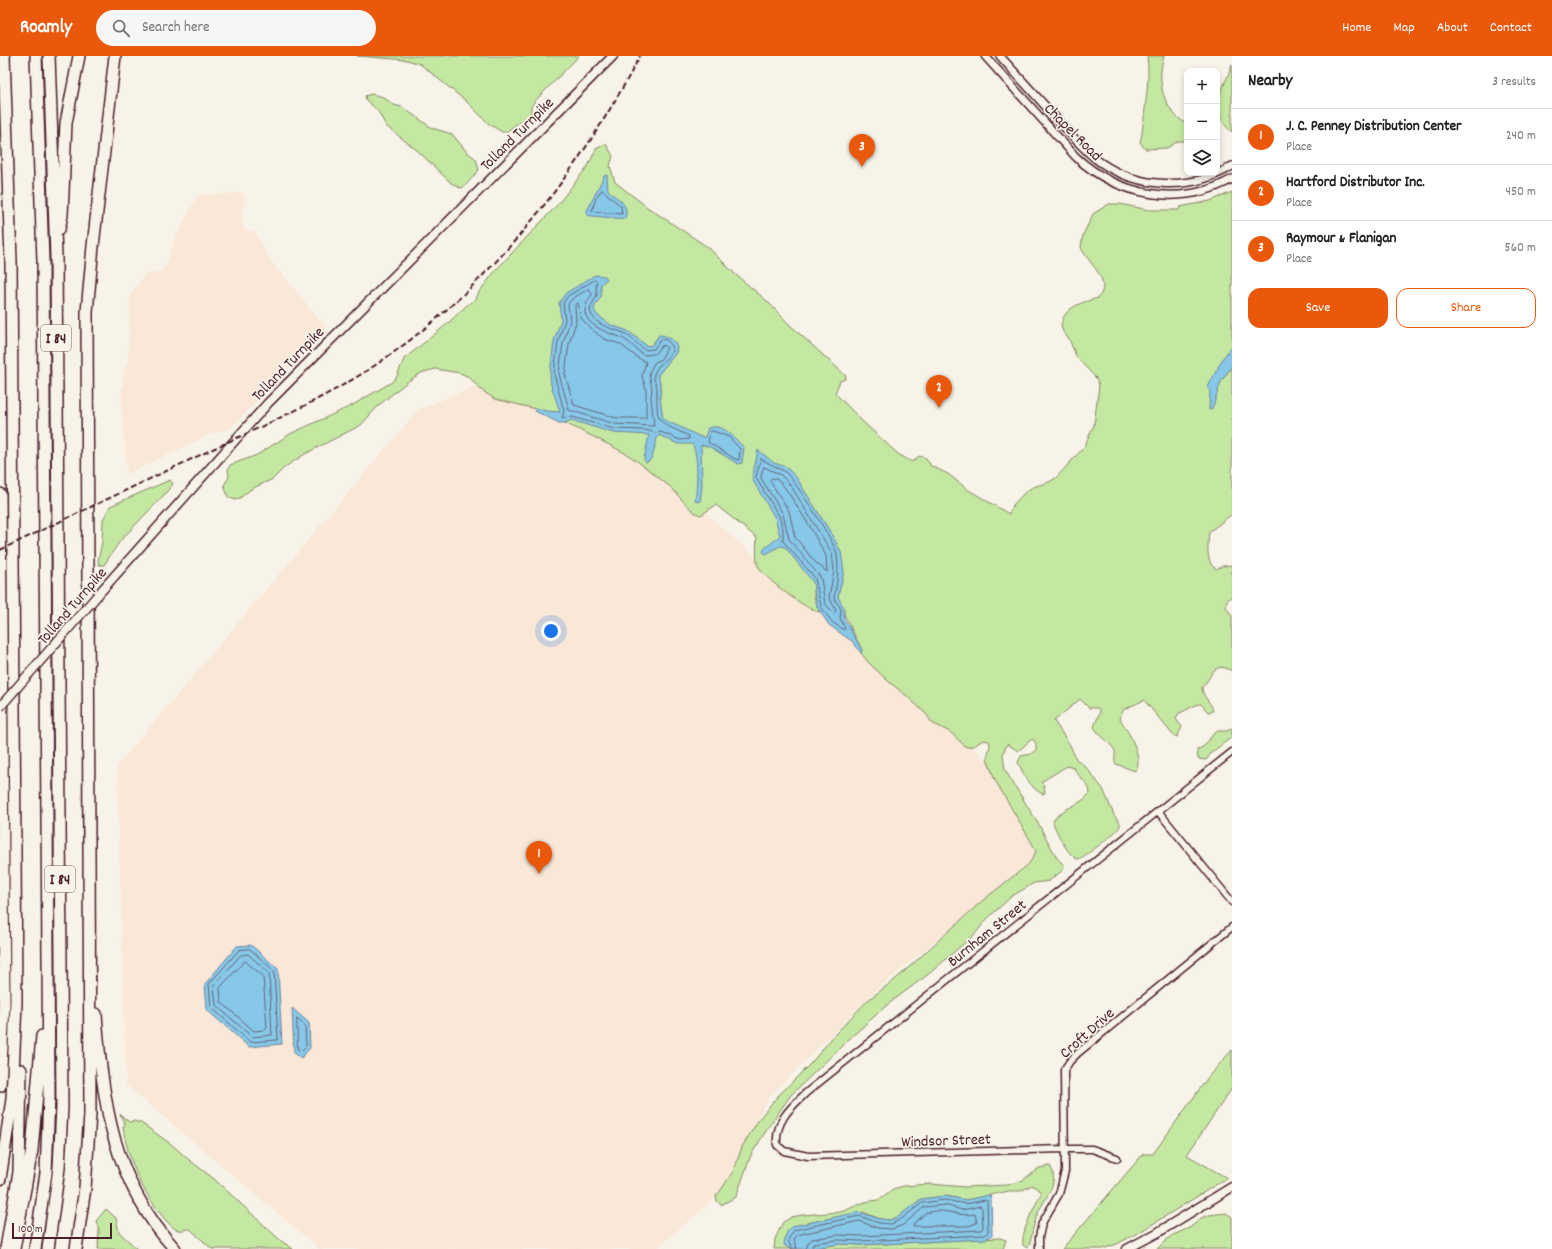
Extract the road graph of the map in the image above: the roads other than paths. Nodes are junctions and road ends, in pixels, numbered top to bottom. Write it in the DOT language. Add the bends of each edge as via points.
graph roads {
  1 [pos="4,56"];
  2 [pos="36,56"];
  3 [pos="49,56"];
  4 [pos="80,56"];
  5 [pos="115,56"];
  6 [pos="613,56"];
  7 [pos="985,56"];
  8 [pos="1000,56"];
  9 [pos="1023,81"];
  10 [pos="1015,89"];
  11 [pos="1081,146"];
  12 [pos="1073,154"];
  13 [pos="1232,166"];
  14 [pos="1232,179"];
  15 [pos="55,241"];
  16 [pos="0,494"];
  17 [pos="0,707"];
  18 [pos="1232,752"];
  19 [pos="1158,810"];
  20 [pos="1232,902"];
  21 [pos="1232,927"];
  22 [pos="90,934"];
  23 [pos="48,957"];
  24 [pos="16,1002"];
  25 [pos="0,1086"];
  26 [pos="777,1145"];
  27 [pos="1064,1149"];
  28 [pos="1117,1158"];
  29 [pos="0,1179"];
  30 [pos="1231,1190"];
  31 [pos="6,1249"];
  32 [pos="14,1249"];
  33 [pos="35,1249"];
  34 [pos="48,1249"];
  35 [pos="76,1249"];
  36 [pos="175,1249"];
  37 [pos="1039,1249"];
  38 [pos="1127,1249"];
  1 -- 24 [label="highway" via="11,261"];
  2 -- 23 [label="highway" via="43,261"];
  3 -- 15 [label="highway, I 84"];
  4 -- 15 [label="highway" via="67,118 62,215"];
  5 -- 22 [label="highway" via="91,264 87,328"];
  6 -- 17 [label="main road, Tolland Turnpike, bridge" via="268,403"];
  7 -- 10 [label="street, Chapel Road"];
  8 -- 9 [label="street, Chapel Road"];
  9 -- 10 [label="street"];
  9 -- 11 [label="street, Chapel Road"];
  10 -- 12 [label="street, Chapel Road"];
  11 -- 12 [label="street"];
  11 -- 13 [label="street, Chapel Road" via="1113,170 1155,183 1194,181"];
  12 -- 14 [label="street, Chapel Road" via="1102,177 1146,194 1190,194 1213,188"];
  15 -- 34 [label="highway, I 84" via="62,1119 57,1191"];
  16 -- 25 [label="highway" via="4,996"];
  18 -- 19 [label="street, Burnham Street"];
  19 -- 20 [label="street"];
  19 -- 26 [label="street, Burnham Street" via="807,1092 786,1113 778,1127"];
  21 -- 27 [label="street, Croft Drive" via="1070,1061 1064,1070"];
  22 -- 35 [label="highway" via="89,1142 84,1201"];
  22 -- 36 [label="highway" via="101,1073 113,1136 137,1196 153,1223"];
  23 -- 32 [label="highway" via="44,979 34,1130"];
  23 -- 33 [label="highway" via="48,1140 43,1202"];
  24 -- 29 [label="highway" via="12,1099"];
  24 -- 31 [label="highway" via="20,1020 20,1157 16,1199"];
  26 -- 27 [label="street, Windsor Street" via="784,1151 808,1156"];
  27 -- 28 [label="street, Windsor Street" via="1092,1149"];
  27 -- 37 [label="street, Croft Drive" via="1063,1184 1042,1223"];
  30 -- 38 [label="main road"];
}
